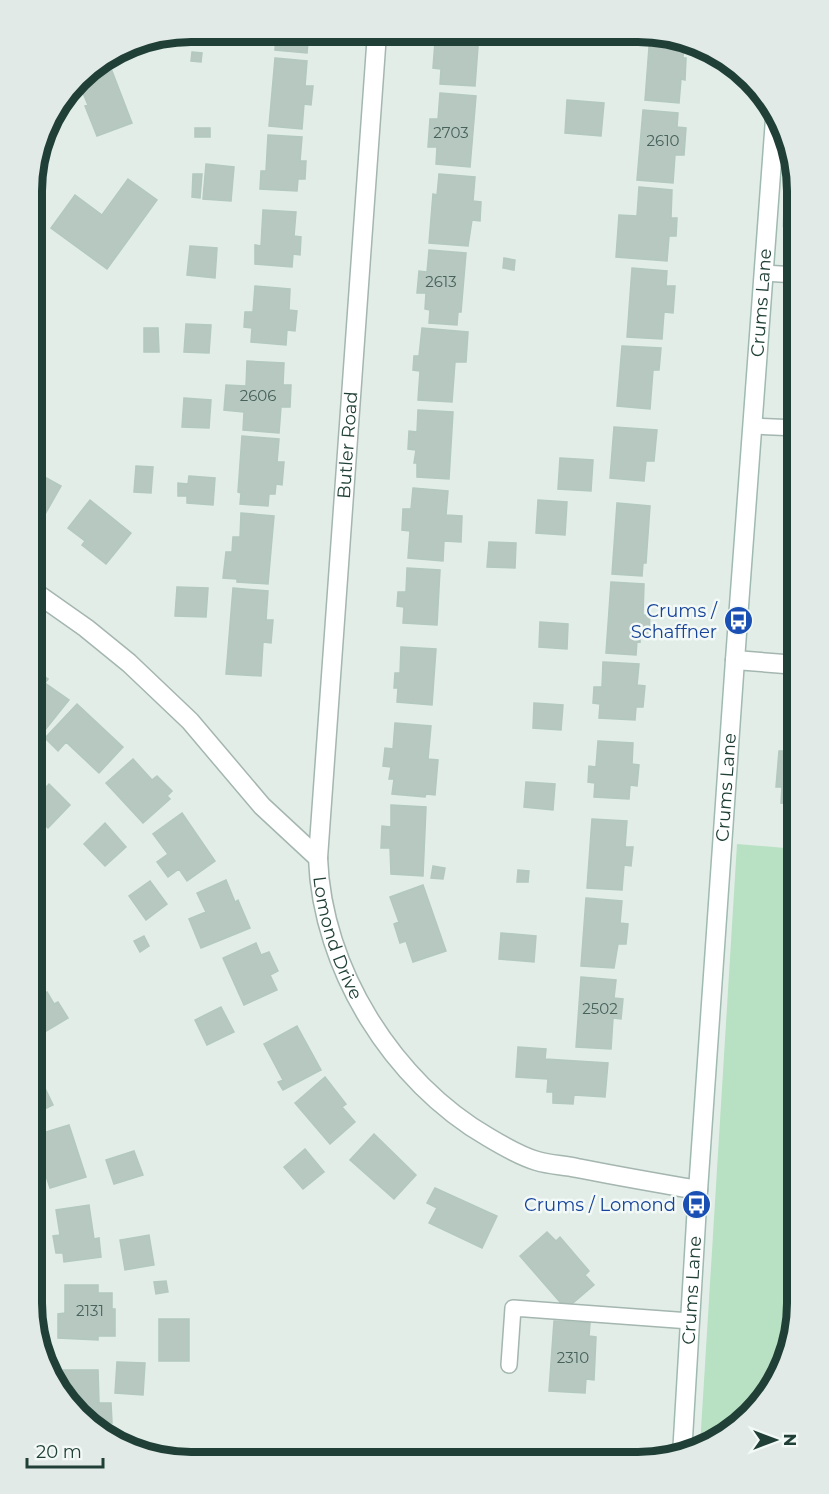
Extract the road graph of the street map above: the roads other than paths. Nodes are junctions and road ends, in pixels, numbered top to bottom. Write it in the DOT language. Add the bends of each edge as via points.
graph roads {
  1 [pos="376,42"];
  2 [pos="774,130"];
  3 [pos="763,273"];
  4 [pos="787,274"];
  5 [pos="752,426"];
  6 [pos="787,428"];
  7 [pos="42,597"];
  8 [pos="735,660"];
  9 [pos="787,664"];
  10 [pos="318,858"];
  11 [pos="698,1190"];
  12 [pos="690,1321"];
  13 [pos="509,1365"];
  14 [pos="683,1445"];
  1 -- 10 [label="street, Butler Road"];
  2 -- 3 [label="street, Crums Lane"];
  3 -- 4 [label="lane"];
  3 -- 5 [label="street, Crums Lane"];
  5 -- 6 [label="lane"];
  5 -- 8 [label="street, Crums Lane"];
  7 -- 10 [label="street, Lomond Drive" via="129,663 190,721 262,806"];
  8 -- 9 [label="street"];
  8 -- 11 [label="street, Crums Lane"];
  10 -- 11 [label="street, Lomond Drive" via="325,917 359,1001 400,1062 447,1110 503,1146 536,1161"];
  11 -- 12 [label="street, Crums Lane"];
  12 -- 13 [label="lane" via="513,1308"];
  12 -- 14 [label="street, Crums Lane"];
}
